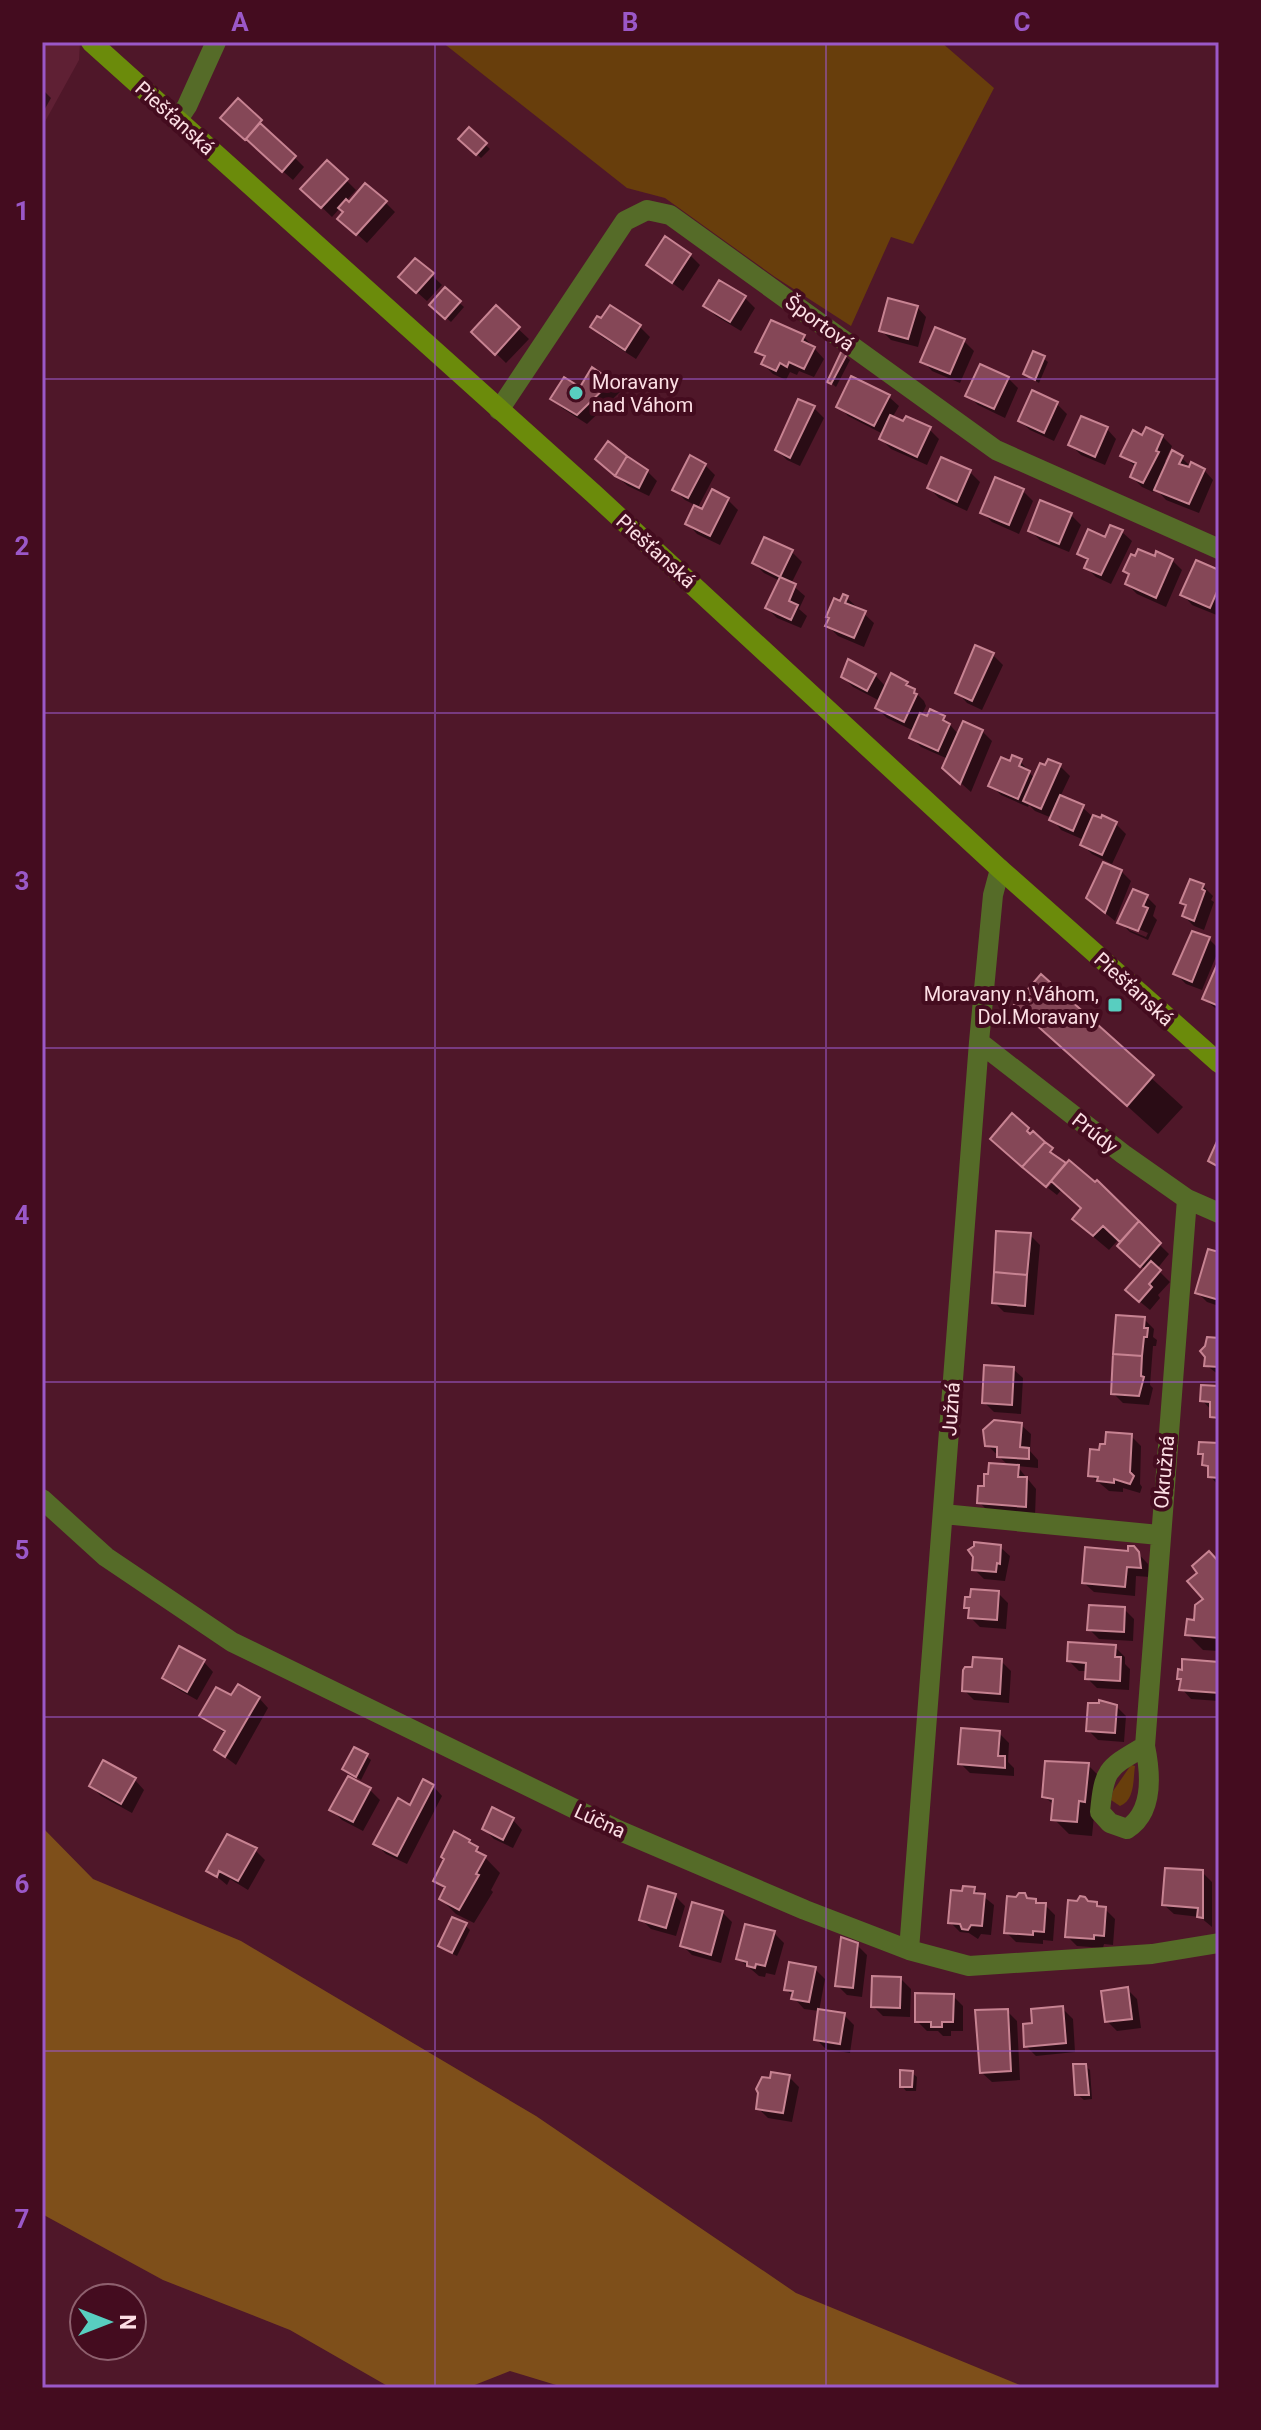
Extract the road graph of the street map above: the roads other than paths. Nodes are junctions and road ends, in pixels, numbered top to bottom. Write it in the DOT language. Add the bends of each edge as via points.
graph roads {
  1 [pos="91,42"];
  2 [pos="216,42"];
  3 [pos="177,121"];
  4 [pos="499,410"];
  5 [pos="1219,549"];
  6 [pos="1000,869"];
  7 [pos="979,1042"];
  8 [pos="1219,1063"];
  9 [pos="1187,1199"];
  10 [pos="1219,1213"];
  11 [pos="42,1499"];
  12 [pos="943,1514"];
  13 [pos="1159,1535"];
  14 [pos="1145,1746"];
  15 [pos="1219,1943"];
  16 [pos="909,1950"];
  1 -- 3 [label="main road, Piešťanská"];
  2 -- 3 [label="street"];
  3 -- 4 [label="main road, Piešťanská"];
  4 -- 5 [label="street, Športová" via="625,221 647,210 670,215 996,450"];
  4 -- 6 [label="main road, Piešťanská"];
  6 -- 7 [label="street, Južná"];
  6 -- 8 [label="main road, Piešťanská"];
  7 -- 9 [label="street, Prúdy"];
  7 -- 12 [label="street, Južná"];
  9 -- 10 [label="street, Prúdy"];
  9 -- 13 [label="street, Okružná"];
  11 -- 16 [label="street, Lúčna" via="106,1557 232,1642 618,1830"];
  12 -- 13 [label="street"];
  12 -- 16 [label="street, Južná"];
  13 -- 14 [label="street, Okružná"];
  15 -- 16 [label="street, Lúčna" via="1152,1954 969,1966"];
}
